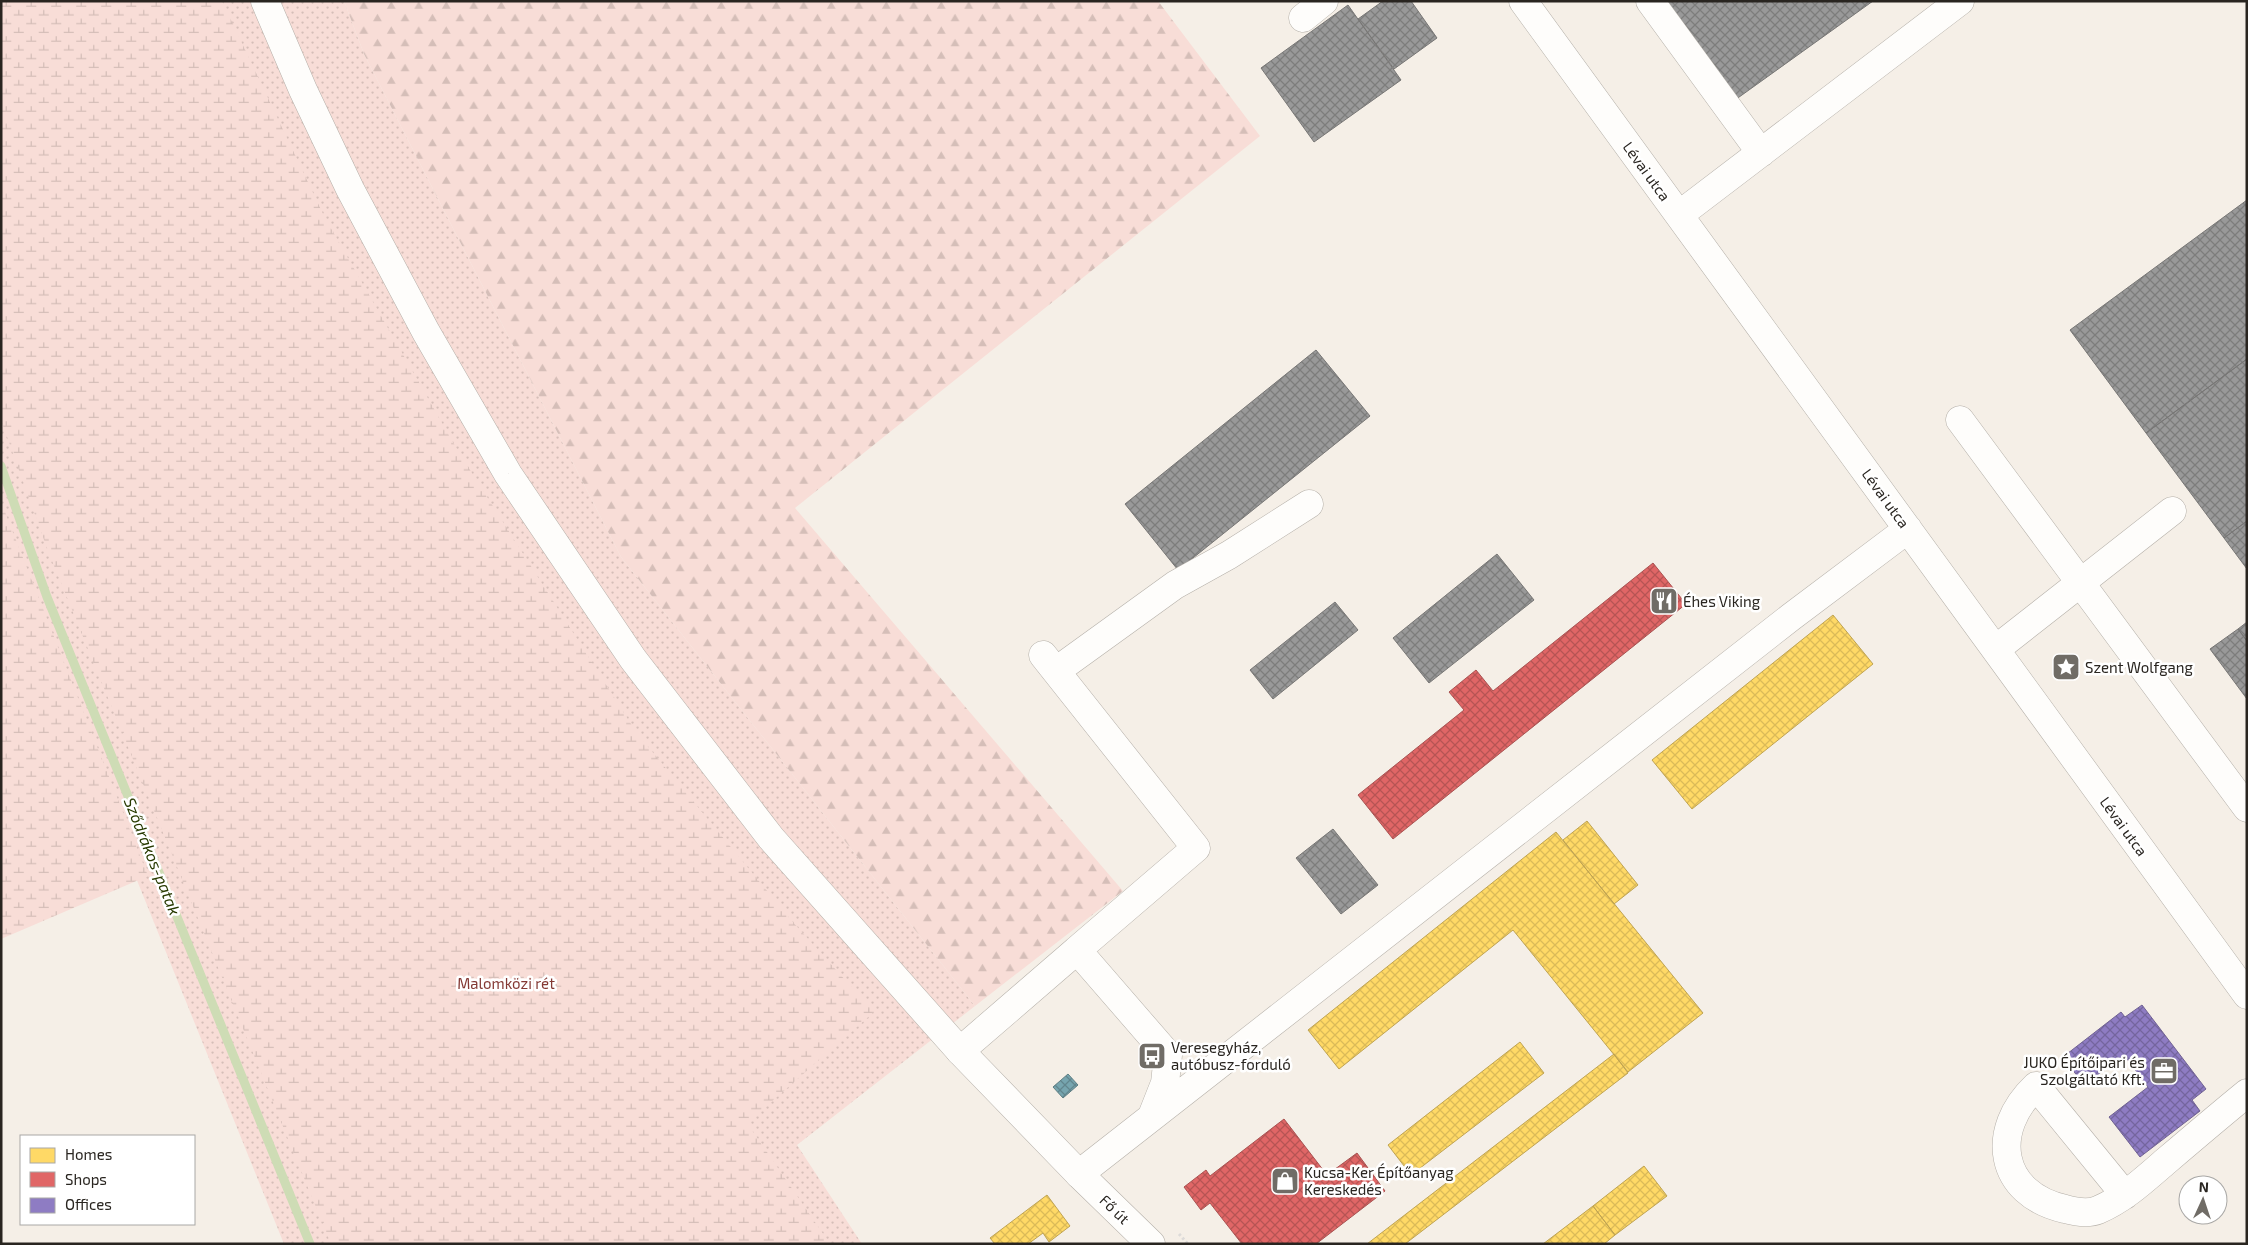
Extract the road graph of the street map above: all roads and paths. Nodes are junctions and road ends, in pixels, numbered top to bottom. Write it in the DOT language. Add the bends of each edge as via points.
graph roads {
  1 [pos="265,1"];
  2 [pos="1324,1"];
  3 [pos="1523,1"];
  4 [pos="1650,1"];
  5 [pos="1960,1"];
  6 [pos="1303,18"];
  7 [pos="1761,153"];
  8 [pos="1679,215"];
  9 [pos="1960,420"];
  10 [pos="1309,504"];
  11 [pos="2172,511"];
  12 [pos="1908,528"];
  13 [pos="2080,583"];
  14 [pos="1996,650"];
  15 [pos="2247,808"];
  16 [pos="1077,950"];
  17 [pos="2247,995"];
  18 [pos="960,1051"];
  19 [pos="2247,1093"];
  20 [pos="1151,1117"];
  21 [pos="1079,1174"];
  22 [pos="2125,1195"];
  23 [pos="1151,1244"];
  1 -- 18 [label="street, Fő út" via="350,189 426,332 508,474 633,659 770,838"];
  2 -- 6 [label="street"];
  3 -- 8 [label="street, Lévai utca"];
  4 -- 7 [label="street"];
  5 -- 7 [label="street"];
  7 -- 8 [label="street"];
  8 -- 12 [label="street, Lévai utca"];
  9 -- 13 [label="street"];
  10 -- 16 [label="street" via="1049,663 1196,848"];
  11 -- 13 [label="street"];
  12 -- 14 [label="street, Lévai utca"];
  12 -- 20 [label="street"];
  13 -- 14 [label="street"];
  13 -- 15 [label="street"];
  14 -- 17 [label="street, Lévai utca"];
  16 -- 18 [label="street"];
  16 -- 20 [label="street" via="1168,1055 1165,1083"];
  18 -- 21 [label="street, Fő út"];
  19 -- 22 [label="street"];
  20 -- 21 [label="street"];
  21 -- 23 [label="street, Fő út"];
  22 -- 22 [label="street" via="2097,1210 2080,1212 2054,1207 2029,1192 2014,1176 2006,1156 2008,1129 2022,1099 2036,1086"];
}
